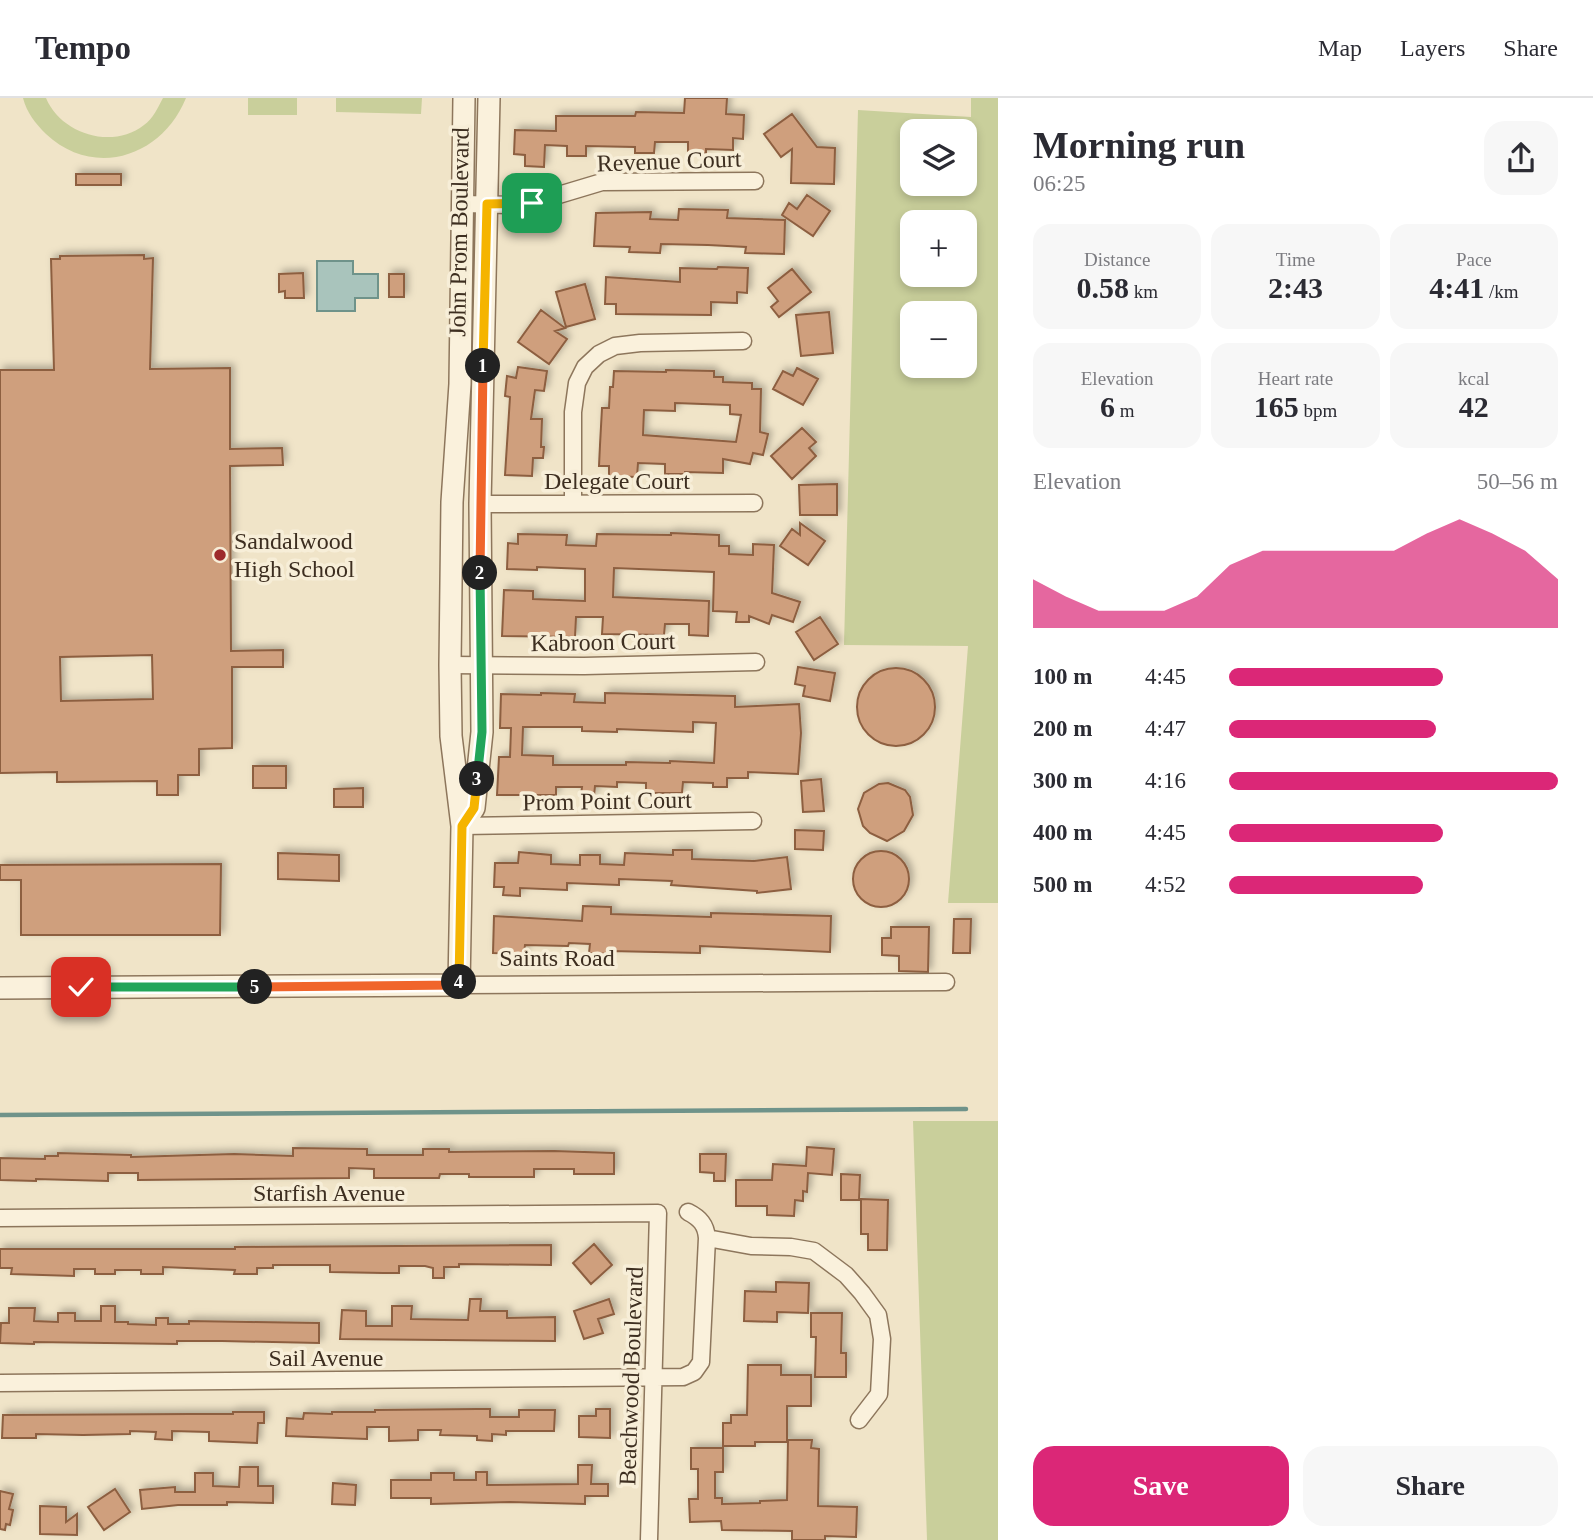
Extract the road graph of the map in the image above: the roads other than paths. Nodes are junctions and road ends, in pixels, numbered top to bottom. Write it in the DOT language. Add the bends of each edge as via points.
graph roads {
  1 [pos="464,98"];
  2 [pos="489,98"];
  3 [pos="755,181"];
  4 [pos="462,204"];
  5 [pos="487,204"];
  6 [pos="743,341"];
  7 [pos="573,503"];
  8 [pos="754,503"];
  9 [pos="480,504"];
  10 [pos="451,551"];
  11 [pos="480,570"];
  12 [pos="756,662"];
  13 [pos="450,665"];
  14 [pos="480,666"];
  15 [pos="753,821"];
  16 [pos="462,826"];
  17 [pos="946,982"];
  18 [pos="459,985"];
  19 [pos="0,988"];
  20 [pos="688,1212"];
  21 [pos="658,1213"];
  22 [pos="0,1218"];
  23 [pos="707,1238"];
  24 [pos="652,1378"];
  25 [pos="0,1383"];
  26 [pos="859,1420"];
  27 [pos="649,1540"];
  1 -- 4 [label="street, John Prom Boulevard"];
  2 -- 5 [label="street, John Prom Boulevard"];
  3 -- 5 [label="street, Revenue Court" via="602,182 532,203"];
  4 -- 5 [label="street, Revenue Court"];
  4 -- 10 [label="street, John Prom Boulevard" via="460,384"];
  5 -- 9 [label="street, John Prom Boulevard"];
  6 -- 7 [label="street" via="615,346 585,367 577,383 573,412"];
  7 -- 8 [label="street, Delegate Court"];
  7 -- 9 [label="street, Delegate Court"];
  9 -- 11 [label="street, John Prom Boulevard"];
  10 -- 11 [label="street" via="468,556"];
  10 -- 13 [label="street, John Prom Boulevard"];
  11 -- 14 [label="street, John Prom Boulevard"];
  12 -- 14 [label="street, Kabroon Court"];
  13 -- 14 [label="street, Kabroon Court"];
  13 -- 16 [label="street, John Prom Boulevard" via="451,736"];
  14 -- 16 [label="street, John Prom Boulevard" via="482,732 474,808"];
  15 -- 16 [label="street, Prom Point Court"];
  16 -- 18 [label="street, John Prom Boulevard"];
  17 -- 18 [label="street, Saints Road"];
  18 -- 19 [label="street, Saints Road"];
  20 -- 23 [label="street" via="706,1227"];
  21 -- 22 [label="street, Starfish Avenue"];
  21 -- 24 [label="street, Beachwood Boulevard"];
  23 -- 24 [label="street, Sail Avenue" via="701,1362 683,1377"];
  23 -- 26 [label="street" via="814,1251 862,1293 878,1315 881,1339 879,1394"];
  24 -- 25 [label="street, Sail Avenue"];
  24 -- 27 [label="street, Beachwood Boulevard"];
}
